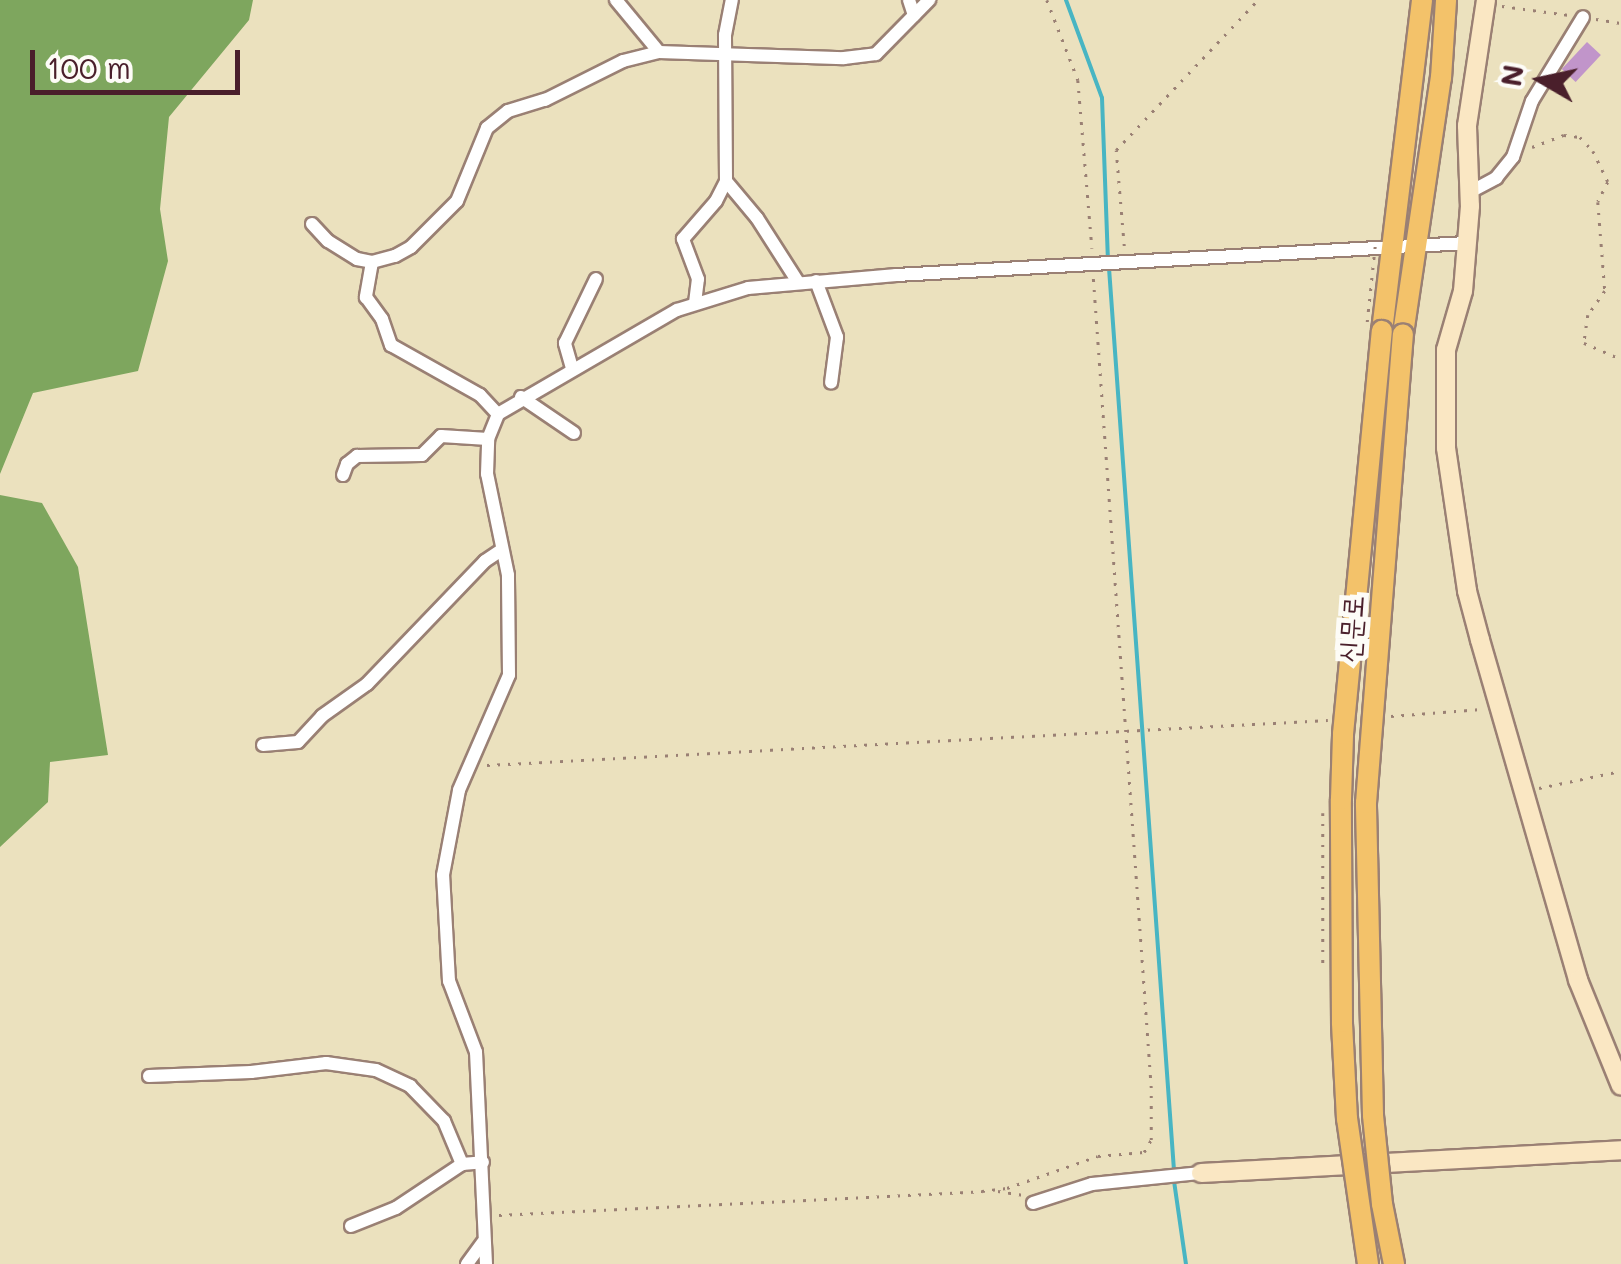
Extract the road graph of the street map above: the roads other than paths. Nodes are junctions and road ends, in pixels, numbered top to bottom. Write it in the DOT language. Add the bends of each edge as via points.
graph roads {
  1 [pos="616,0"];
  2 [pos="732,0"];
  3 [pos="909,0"];
  4 [pos="928,0"];
  5 [pos="1422,0"];
  6 [pos="1446,0"];
  7 [pos="1494,3"];
  8 [pos="914,15"];
  9 [pos="1583,17"];
  10 [pos="660,52"];
  11 [pos="725,53"];
  12 [pos="726,180"];
  13 [pos="1470,192"];
  14 [pos="312,224"];
  15 [pos="1394,244"];
  16 [pos="1417,244"];
  17 [pos="1466,244"];
  18 [pos="372,262"];
  19 [pos="596,279"];
  20 [pos="816,281"];
  21 [pos="798,282"];
  22 [pos="695,303"];
  23 [pos="1393,332"];
  24 [pos="572,368"];
  25 [pos="830,383"];
  26 [pos="521,397"];
  27 [pos="498,414"];
  28 [pos="574,433"];
  29 [pos="488,439"];
  30 [pos="343,476"];
  31 [pos="500,551"];
  32 [pos="263,745"];
  33 [pos="149,1076"];
  34 [pos="1621,1086"];
  35 [pos="1621,1150"];
  36 [pos="483,1162"];
  37 [pos="462,1164"];
  38 [pos="1201,1173"];
  39 [pos="1038,1201"];
  40 [pos="351,1226"];
  41 [pos="483,1242"];
  42 [pos="468,1264"];
  43 [pos="486,1264"];
  44 [pos="1368,1264"];
  45 [pos="1394,1264"];
  1 -- 10 [label="street"];
  2 -- 11 [label="street"];
  3 -- 8 [label="street"];
  4 -- 8 [label="street"];
  5 -- 15 [label="main road, 신문로"];
  6 -- 16 [label="main road, 신문로"];
  7 -- 13 [label="street" via="1467,126"];
  8 -- 11 [label="street" via="885,47 863,57"];
  9 -- 13 [label="street" via="1532,101 1513,157 1496,178"];
  10 -- 11 [label="street"];
  10 -- 18 [label="street" via="623,61 494,119 458,201 411,247"];
  11 -- 12 [label="street"];
  12 -- 21 [label="street"];
  12 -- 22 [label="street" via="683,239 698,279"];
  13 -- 17 [label="street"];
  14 -- 18 [label="street" via="342,251"];
  15 -- 16 [label="street"];
  15 -- 20 [label="street"];
  15 -- 23 [label="main road, 신문로"];
  16 -- 17 [label="street"];
  16 -- 23 [label="main road, 신문로"];
  17 -- 34 [label="street" via="1463,291 1446,350 1446,448 1467,591 1578,980"];
  18 -- 27 [label="street" via="366,297 391,345 480,395"];
  19 -- 24 [label="street" via="565,342"];
  20 -- 21 [label="street"];
  20 -- 25 [label="street" via="838,338"];
  21 -- 22 [label="street"];
  22 -- 24 [label="street"];
  23 -- 44 [label="main road, 신문로, bridge" via="1343,734 1345,1080"];
  23 -- 45 [label="main road, 신문로, bridge" via="1366,804 1373,1115"];
  24 -- 26 [label="street"];
  26 -- 27 [label="street"];
  26 -- 28 [label="street"];
  27 -- 29 [label="street"];
  29 -- 30 [label="street" via="441,436 422,455 357,456"];
  29 -- 31 [label="street" via="486,474"];
  31 -- 32 [label="street" via="298,742"];
  31 -- 36 [label="street" via="512,622 509,675 453,812 445,858 448,981 476,1052"];
  33 -- 37 [label="street" via="326,1062 376,1070 410,1086 444,1120"];
  35 -- 38 [label="street"];
  36 -- 37 [label="street"];
  36 -- 41 [label="street"];
  37 -- 40 [label="street" via="396,1208"];
  38 -- 39 [label="street" via="1092,1184"];
  41 -- 42 [label="street"];
  41 -- 43 [label="street"];
}
